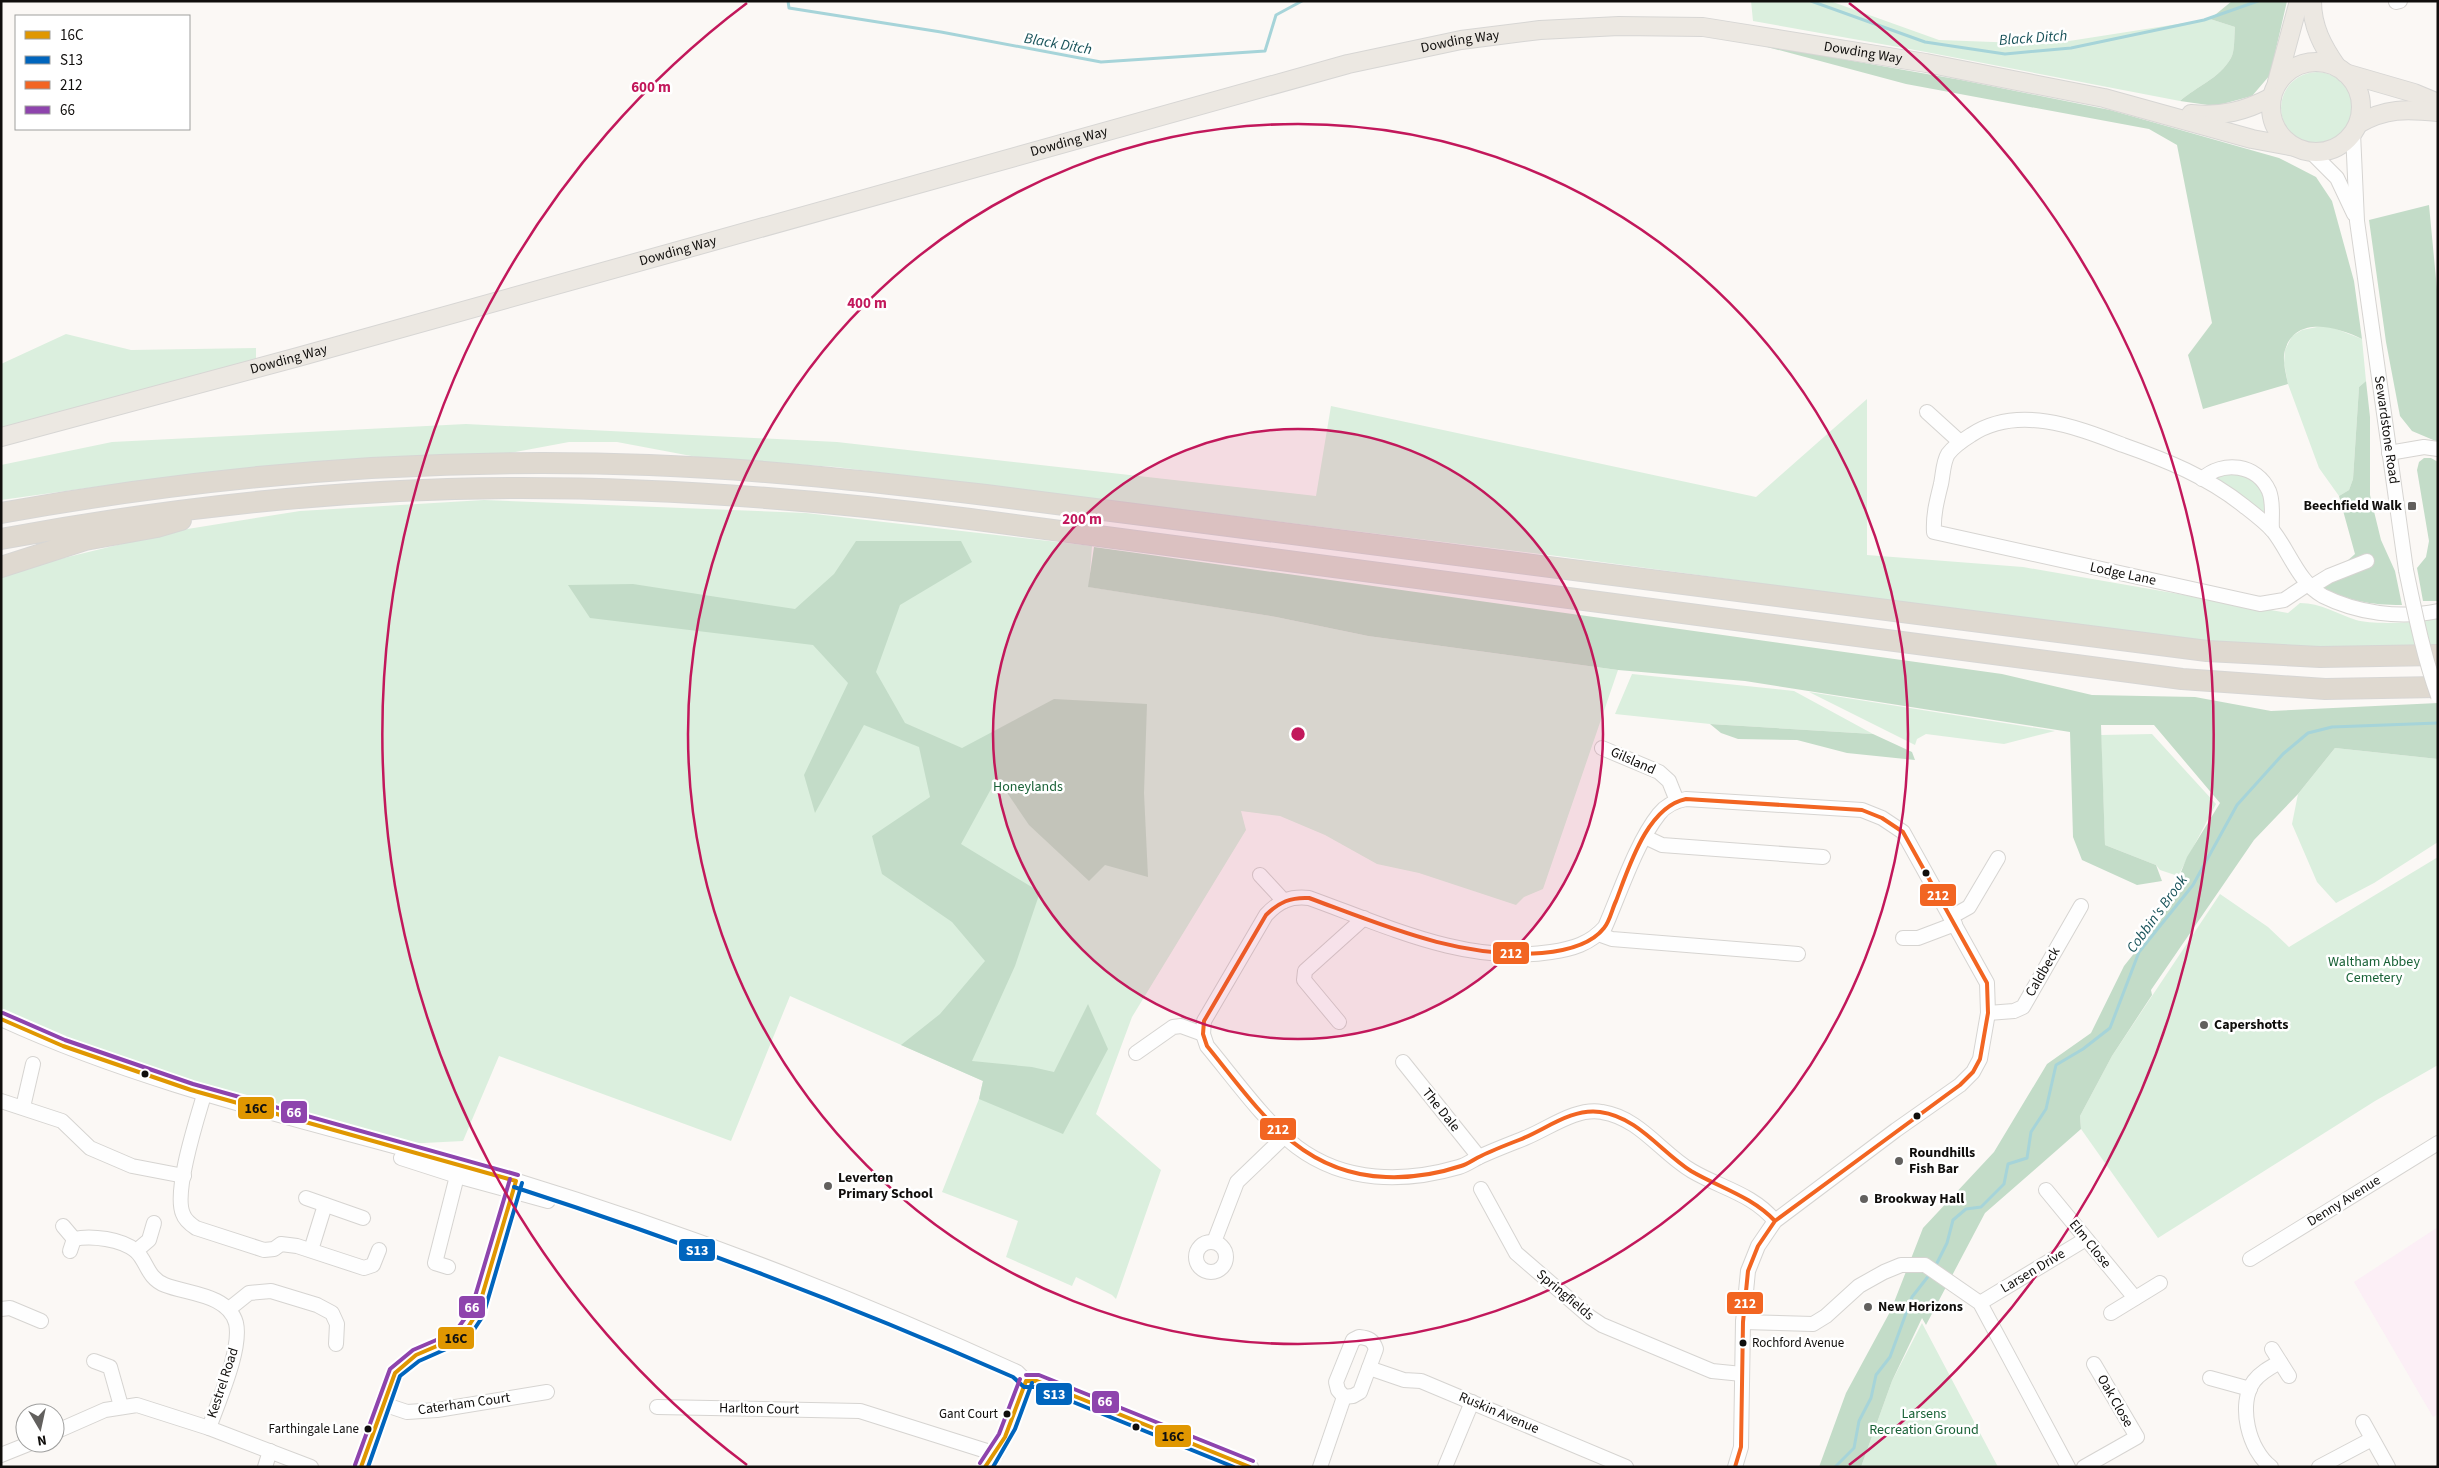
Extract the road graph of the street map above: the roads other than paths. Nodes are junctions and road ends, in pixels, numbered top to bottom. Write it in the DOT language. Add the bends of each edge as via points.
graph roads {
  1 [pos="2299,1"];
  2 [pos="2312,1"];
  3 [pos="2341,70"];
  4 [pos="2274,92"];
  5 [pos="2438,103"];
  6 [pos="2154,111"];
  7 [pos="2438,112"];
  8 [pos="2355,129"];
  9 [pos="2303,149"];
  10 [pos="2357,221"];
  11 [pos="1928,412"];
  12 [pos="1,437"];
  13 [pos="1960,442"];
  14 [pos="2438,449"];
  15 [pos="2389,453"];
  16 [pos="2202,479"];
  17 [pos="251,502"];
  18 [pos="1,513"];
  19 [pos="2272,530"];
  20 [pos="1,539"];
  21 [pos="2367,561"];
  22 [pos="1,567"];
  23 [pos="2314,589"];
  24 [pos="2438,611"];
  25 [pos="2438,655"];
  26 [pos="2438,687"];
  27 [pos="2438,696"];
  28 [pos="1602,748"];
  29 [pos="1677,801"];
  30 [pos="1645,837"];
  31 [pos="1823,857"];
  32 [pos="1998,858"];
  33 [pos="1260,875"];
  34 [pos="1284,901"];
  35 [pos="2081,906"];
  36 [pos="1364,918"];
  37 [pos="1953,920"];
  38 [pos="1598,934"];
  39 [pos="1903,938"];
  40 [pos="1798,954"];
  41 [pos="1988,1013"];
  42 [pos="1,1019"];
  43 [pos="1339,1022"];
  44 [pos="1202,1034"];
  45 [pos="1136,1053"];
  46 [pos="1403,1062"];
  47 [pos="33,1064"];
  48 [pos="204,1095"];
  49 [pos="1,1101"];
  50 [pos="23,1106"];
  51 [pos="1286,1135"];
  52 [pos="2438,1143"];
  53 [pos="384,1145"];
  54 [pos="1478,1157"];
  55 [pos="184,1176"];
  56 [pos="457,1176"];
  57 [pos="515,1186"];
  58 [pos="1481,1189"];
  59 [pos="2046,1190"];
  60 [pos="306,1198"];
  61 [pos="325,1205"];
  62 [pos="363,1218"];
  63 [pos="1775,1221"];
  64 [pos="154,1223"];
  65 [pos="63,1226"];
  66 [pos="2086,1239"];
  67 [pos="1214,1242"];
  68 [pos="311,1250"];
  69 [pos="378,1250"];
  70 [pos="136,1251"];
  71 [pos="2250,1259"];
  72 [pos="448,1267"];
  73 [pos="2160,1283"];
  74 [pos="2134,1298"];
  75 [pos="1980,1303"];
  76 [pos="1,1309"];
  77 [pos="229,1309"];
  78 [pos="2111,1313"];
  79 [pos="41,1321"];
  80 [pos="1743,1322"];
  81 [pos="336,1344"];
  82 [pos="2272,1349"];
  83 [pos="94,1361"];
  84 [pos="2280,1362"];
  85 [pos="2094,1364"];
  86 [pos="1369,1368"];
  87 [pos="1742,1374"];
  88 [pos="2289,1376"];
  89 [pos="2210,1378"];
  90 [pos="1026,1381"];
  91 [pos="2250,1389"];
  92 [pos="547,1392"];
  93 [pos="1344,1397"];
  94 [pos="1472,1402"];
  95 [pos="383,1404"];
  96 [pos="121,1406"];
  97 [pos="657,1408"];
  98 [pos="2363,1422"];
  99 [pos="65,1428"];
  100 [pos="208,1428"];
  101 [pos="2372,1440"];
  102 [pos="15,1450"];
  103 [pos="270,1451"];
  104 [pos="996,1454"];
  105 [pos="1,1456"];
  106 [pos="265,1467"];
  107 [pos="311,1467"];
  108 [pos="360,1467"];
  109 [pos="985,1467"];
  110 [pos="1251,1467"];
  111 [pos="1320,1467"];
  112 [pos="1445,1467"];
  113 [pos="1626,1467"];
  114 [pos="1735,1467"];
  115 [pos="2068,1467"];
  116 [pos="2084,1467"];
  117 [pos="2271,1467"];
  118 [pos="2319,1467"];
  119 [pos="2388,1467"];
  1 -- 4 [label="main road"];
  2 -- 3 [label="main road" via="2322,46"];
  3 -- 4 [label="main road" via="2328,64 2311,63 2295,68 2287,73"];
  3 -- 5 [label="main road"];
  3 -- 8 [label="main road" via="2359,94 2360,112"];
  4 -- 6 [label="main road, Dowding Way" via="2247,110 2222,115"];
  4 -- 9 [label="main road" via="2271,106 2276,128 2284,138"];
  6 -- 9 [label="main road, Dowding Way" via="2252,139"];
  6 -- 12 [label="main road, Dowding Way" via="1926,63 1704,27 1619,26 1540,30 1461,40 1339,67"];
  7 -- 8 [label="main road" via="2382,112"];
  8 -- 9 [label="main road" via="2339,146 2326,151"];
  8 -- 10 [label="street, Sewardstone Road"];
  9 -- 10 [label="street, Sewardstone Road" via="2337,178"];
  10 -- 15 [label="street, Sewardstone Road"];
  11 -- 13 [label="street"];
  13 -- 16 [label="street" via="1976,431 2002,421 2033,419 2076,428 2175,464"];
  13 -- 23 [label="street, Lodge Lane" via="1947,456 1933,515 1934,532 2260,604 2284,600"];
  14 -- 15 [label="street" via="2424,447"];
  15 -- 27 [label="street, Sewardstone Road, bridge" via="2418,632"];
  16 -- 19 [label="street" via="2244,506"];
  16 -- 19 [label="street" via="2212,470 2233,466 2259,478 2271,498"];
  17 -- 20 [label="highway" via="118,518"];
  17 -- 22 [label="highway" via="157,527 85,540"];
  17 -- 26 [label="highway" via="413,490 521,488 692,492 811,501 970,518 2182,679 2324,689"];
  18 -- 25 [label="highway" via="170,487 328,470 544,463 706,468 995,496 2207,651 2320,657"];
  19 -- 23 [label="street"];
  21 -- 23 [label="street" via="2329,576"];
  23 -- 24 [label="street" via="2366,611 2402,614"];
  28 -- 29 [label="street, Gilsland" via="1659,772 1669,781"];
  29 -- 30 [label="street" via="1660,813"];
  29 -- 37 [label="street" via="1838,808 1862,810 1882,818 1903,832"];
  30 -- 31 [label="street" via="1662,846"];
  30 -- 38 [label="street"];
  32 -- 37 [label="street" via="1969,907"];
  33 -- 34 [label="street"];
  34 -- 36 [label="street" via="1294,896 1309,898"];
  34 -- 44 [label="street" via="1266,915 1204,1021"];
  35 -- 41 [label="street, Caldbeck" via="2023,1007"];
  36 -- 38 [label="street" via="1425,940 1493,954 1538,954 1573,948"];
  36 -- 43 [label="street" via="1305,971 1304,980"];
  37 -- 39 [label="street" via="1918,938"];
  37 -- 41 [label="street" via="1987,983"];
  38 -- 40 [label="street" via="1612,938"];
  41 -- 63 [label="street" via="1980,1059 1960,1085"];
  42 -- 48 [label="street"];
  44 -- 45 [label="street" via="1181,1026 1173,1027"];
  44 -- 51 [label="street" via="1207,1046"];
  46 -- 54 [label="street, The Dale"];
  47 -- 50 [label="street"];
  48 -- 53 [label="street"];
  48 -- 55 [label="street"];
  49 -- 50 [label="street"];
  50 -- 55 [label="street" via="62,1121 90,1148 132,1166"];
  51 -- 54 [label="street" via="1297,1146 1332,1166 1372,1178 1436,1173 1462,1166"];
  51 -- 67 [label="street" via="1238,1182"];
  52 -- 71 [label="street, Denny Avenue"];
  53 -- 56 [label="street" via="388,1154"];
  53 -- 57 [label="street"];
  54 -- 63 [label="street" via="1579,1113 1600,1111 1620,1116 1638,1127 1690,1170 1743,1194"];
  55 -- 68 [label="street" via="180,1190 182,1213 196,1228 264,1250 281,1244"];
  56 -- 57 [label="street"];
  56 -- 72 [label="street" via="435,1263"];
  57 -- 90 [label="street" via="600,1215 609,1210 851,1301 1017,1372"];
  57 -- 95 [label="street" via="470,1327 451,1343 419,1352 404,1361 395,1373"];
  58 -- 87 [label="street, Springfields" via="1516,1253 1590,1317 1712,1371"];
  59 -- 66 [label="street, Elm Close"];
  60 -- 61 [label="street"];
  61 -- 62 [label="street"];
  61 -- 68 [label="street"];
  63 -- 80 [label="street" via="1758,1246 1748,1271"];
  64 -- 70 [label="street" via="149,1240"];
  65 -- 70 [label="street" via="72,1245 94,1236"];
  66 -- 74 [label="street, Elm Close"];
  66 -- 75 [label="street, Larsen Drive"];
  68 -- 69 [label="street" via="364,1268 373,1265"];
  70 -- 77 [label="street" via="151,1275 164,1285 194,1292"];
  73 -- 74 [label="street"];
  74 -- 78 [label="street"];
  75 -- 80 [label="street" via="1924,1265 1901,1265 1859,1286 1813,1324"];
  75 -- 115 [label="street"];
  76 -- 79 [label="street" via="10,1308"];
  77 -- 81 [label="street" via="249,1293 271,1291 317,1304 332,1313 337,1324"];
  77 -- 100 [label="street, Kestrel Road" via="236,1322 237,1344"];
  80 -- 87 [label="street"];
  82 -- 84 [label="street"];
  83 -- 96 [label="street" via="110,1367"];
  84 -- 88 [label="street"];
  84 -- 91 [label="street" via="2262,1373"];
  85 -- 116 [label="street, Oak Close" via="2136,1437"];
  86 -- 93 [label="street" via="1360,1392"];
  86 -- 93 [label="street" via="1376,1350 1374,1342 1369,1338 1352,1340 1336,1382"];
  86 -- 94 [label="street, Ruskin Avenue" via="1404,1380 1421,1381"];
  87 -- 114 [label="street" via="1741,1447"];
  89 -- 91 [label="street"];
  90 -- 104 [label="street" via="1015,1416"];
  90 -- 110 [label="street" via="1037,1381"];
  91 -- 117 [label="street" via="2246,1411 2249,1434 2262,1461"];
  92 -- 95 [label="street, Caterham Court" via="437,1410 407,1412"];
  93 -- 111 [label="street"];
  94 -- 112 [label="street"];
  94 -- 113 [label="street, Ruskin Avenue"];
  95 -- 108 [label="street"];
  96 -- 99 [label="street"];
  96 -- 100 [label="street" via="137,1405"];
  97 -- 104 [label="street, Harlton Court" via="860,1411"];
  98 -- 101 [label="street"];
  100 -- 103 [label="street"];
  101 -- 118 [label="street"];
  101 -- 119 [label="street"];
  102 -- 105 [label="street"];
  103 -- 106 [label="street"];
  103 -- 107 [label="street"];
  104 -- 109 [label="street"];
}
